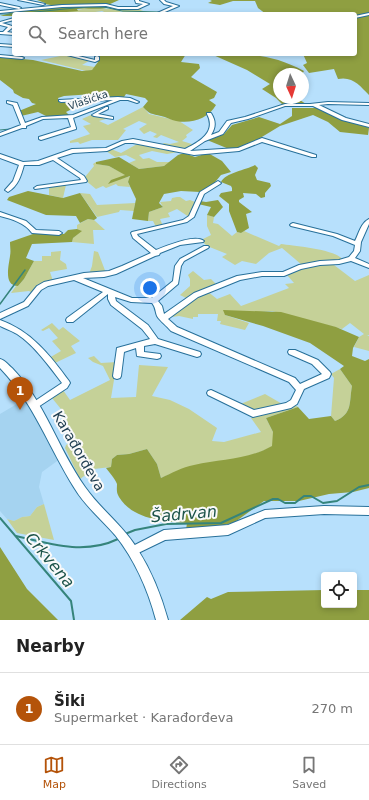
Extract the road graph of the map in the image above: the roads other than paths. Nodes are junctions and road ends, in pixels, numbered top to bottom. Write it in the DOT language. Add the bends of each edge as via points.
graph roads {
  1 [pos="20,0"];
  2 [pos="138,0"];
  3 [pos="162,0"];
  4 [pos="0,4"];
  5 [pos="56,6"];
  6 [pos="29,10"];
  7 [pos="0,12"];
  8 [pos="163,12"];
  9 [pos="369,14"];
  10 [pos="357,17"];
  11 [pos="12,20"];
  12 [pos="0,24"];
  13 [pos="2,33"];
  14 [pos="12,34"];
  15 [pos="0,45"];
  16 [pos="12,46"];
  17 [pos="0,56"];
  18 [pos="74,56"];
  19 [pos="97,57"];
  20 [pos="22,58"];
  21 [pos="121,99"];
  22 [pos="62,100"];
  23 [pos="9,102"];
  24 [pos="137,102"];
  25 [pos="110,103"];
  26 [pos="369,104"];
  27 [pos="314,105"];
  28 [pos="209,114"];
  29 [pos="70,117"];
  30 [pos="111,118"];
  31 [pos="369,126"];
  32 [pos="24,127"];
  33 [pos="0,135"];
  34 [pos="41,138"];
  35 [pos="206,139"];
  36 [pos="184,151"];
  37 [pos="0,156"];
  38 [pos="314,156"];
  39 [pos="55,159"];
  40 [pos="22,164"];
  41 [pos="218,183"];
  42 [pos="37,188"];
  43 [pos="8,190"];
  44 [pos="0,214"];
  45 [pos="369,221"];
  46 [pos="293,225"];
  47 [pos="59,233"];
  48 [pos="201,241"];
  49 [pos="357,244"];
  50 [pos="206,247"];
  51 [pos="156,254"];
  52 [pos="351,259"];
  53 [pos="369,266"];
  54 [pos="74,278"];
  55 [pos="110,292"];
  56 [pos="154,301"];
  57 [pos="0,316"];
  58 [pos="163,319"];
  59 [pos="70,320"];
  60 [pos="0,323"];
  61 [pos="155,341"];
  62 [pos="140,344"];
  63 [pos="292,352"];
  64 [pos="197,354"];
  65 [pos="157,356"];
  66 [pos="0,362"];
  67 [pos="117,376"];
  68 [pos="299,388"];
  69 [pos="211,392"];
  70 [pos="35,405"];
  71 [pos="369,511"];
  72 [pos="132,551"];
  73 [pos="162,620"];
  1 -- 5 [label="street"];
  2 -- 5 [label="street" via="137,2 147,4 136,8 106,5"];
  3 -- 8 [label="street" via="177,5"];
  4 -- 6 [label="street"];
  5 -- 6 [label="street"];
  6 -- 7 [label="street"];
  9 -- 10 [label="street"];
  11 -- 12 [label="street"];
  12 -- 13 [label="street" via="12,27"];
  13 -- 14 [label="street"];
  15 -- 16 [label="street"];
  17 -- 20 [label="street"];
  18 -- 19 [label="street" via="95,61"];
  21 -- 22 [label="street"];
  21 -- 24 [label="street, Vlašićka"];
  21 -- 25 [label="street, Vlašićka"];
  23 -- 32 [label="street" via="15,104"];
  25 -- 29 [label="street, Vlašićka"];
  25 -- 30 [label="street" via="112,105 94,115"];
  26 -- 27 [label="street"];
  27 -- 31 [label="street" via="344,119"];
  27 -- 35 [label="street" via="285,105 232,120 222,133"];
  28 -- 35 [label="street" via="213,122"];
  29 -- 32 [label="street, Vlašićka" via="44,118"];
  29 -- 34 [label="street" via="74,128"];
  32 -- 33 [label="street, Vlašićka"];
  35 -- 36 [label="street"];
  36 -- 38 [label="street" via="191,153 239,149 262,140"];
  36 -- 39 [label="street" via="131,141 107,149 72,151"];
  37 -- 40 [label="street"];
  39 -- 40 [label="street"];
  39 -- 42 [label="street" via="84,181"];
  40 -- 43 [label="street" via="18,170 18,178"];
  41 -- 51 [label="street" via="202,193 191,217 185,221 134,233 135,237"];
  44 -- 47 [label="street" via="17,220 36,232"];
  45 -- 49 [label="street" via="364,225"];
  46 -- 49 [label="street" via="335,235"];
  48 -- 51 [label="street" via="181,243"];
  49 -- 52 [label="street" via="358,251"];
  50 -- 56 [label="street" via="182,260 176,282"];
  51 -- 54 [label="street" via="114,272"];
  52 -- 53 [label="street"];
  52 -- 58 [label="street" via="299,267 284,274 257,275 231,281 196,295"];
  54 -- 55 [label="street"];
  54 -- 57 [label="street" via="43,285 28,302"];
  55 -- 56 [label="street" via="131,300"];
  55 -- 59 [label="street"];
  55 -- 61 [label="street" via="113,303 145,327"];
  56 -- 58 [label="street" via="159,306"];
  58 -- 68 [label="street" via="180,332 292,380"];
  60 -- 70 [label="street" via="26,338 66,383"];
  61 -- 62 [label="street"];
  61 -- 64 [label="street"];
  62 -- 65 [label="street" via="140,354"];
  62 -- 67 [label="street" via="120,350"];
  63 -- 68 [label="street" via="315,362 327,374"];
  66 -- 70 [label="main road, Karađorđeva" via="20,382"];
  68 -- 69 [label="street" via="296,400 288,406 253,414"];
  70 -- 72 [label="main road, Karađorđeva" via="83,492"];
  71 -- 72 [label="street" via="324,510 265,514 228,530 164,535"];
  72 -- 73 [label="main road, Karađorđeva" via="152,587"];
}
